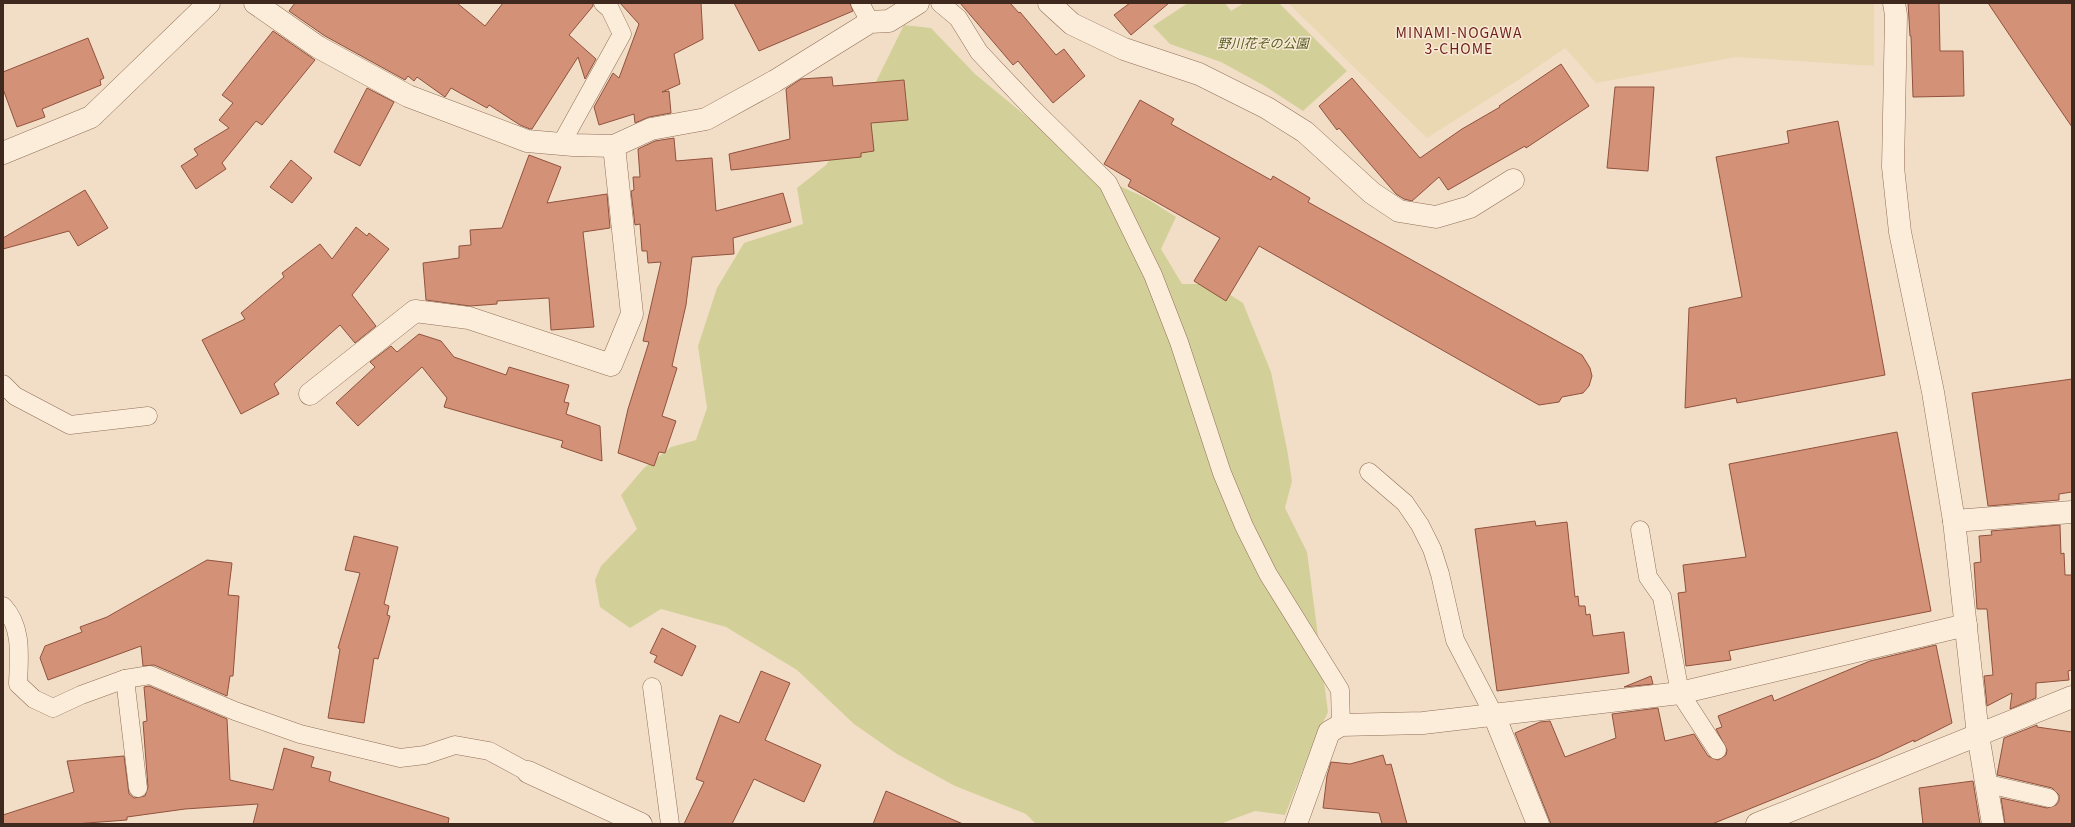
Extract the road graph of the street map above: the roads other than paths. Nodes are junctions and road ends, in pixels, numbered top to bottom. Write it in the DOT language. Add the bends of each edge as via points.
graph roads {
  1 [pos="209,3"];
  2 [pos="254,3"];
  3 [pos="603,3"];
  4 [pos="860,3"];
  5 [pos="918,3"];
  6 [pos="940,3"];
  7 [pos="1049,3"];
  8 [pos="1894,3"];
  9 [pos="870,22"];
  10 [pos="561,144"];
  11 [pos="5,146"];
  12 [pos="614,146"];
  13 [pos="1514,180"];
  14 [pos="3,384"];
  15 [pos="310,394"];
  16 [pos="148,416"];
  17 [pos="1369,472"];
  18 [pos="2072,512"];
  19 [pos="1954,521"];
  20 [pos="1640,530"];
  21 [pos="3,606"];
  22 [pos="1966,625"];
  23 [pos="126,679"];
  24 [pos="652,687"];
  25 [pos="1680,693"];
  26 [pos="2072,697"];
  27 [pos="1494,715"];
  28 [pos="1341,725"];
  29 [pos="1978,735"];
  30 [pos="1717,750"];
  31 [pos="528,772"];
  32 [pos="1988,784"];
  33 [pos="138,788"];
  34 [pos="2049,798"];
  35 [pos="641,824"];
  36 [pos="670,824"];
  37 [pos="1296,824"];
  38 [pos="1538,824"];
  39 [pos="1757,824"];
  40 [pos="1993,824"];
  1 -- 11 [label="street" via="91,117"];
  2 -- 10 [label="street" via="318,47 408,96 527,140"];
  3 -- 10 [label="lane" via="610,9 622,34"];
  4 -- 9 [label="lane"];
  5 -- 9 [label="street" via="889,21"];
  6 -- 28 [label="lane" via="958,18 979,52 1108,182 1153,275 1179,342 1222,473 1244,526 1268,574 1340,690"];
  7 -- 13 [label="street" via="1072,24 1124,49 1199,74 1267,108 1305,132 1372,193 1399,211 1436,217 1470,207"];
  8 -- 19 [label="street" via="1896,16 1893,167 1900,232 1933,392"];
  9 -- 12 [label="street" via="775,81 706,119 651,130"];
  10 -- 12 [label="street"];
  12 -- 15 [label="street" via="632,314 611,365 469,318 415,311"];
  14 -- 16 [label="lane" via="15,396 70,425"];
  17 -- 27 [label="lane" via="1405,503 1420,525 1432,549 1440,574 1455,640"];
  18 -- 19 [label="street"];
  19 -- 22 [label="street"];
  20 -- 25 [label="lane" via="1648,577 1662,596"];
  21 -- 23 [label="lane" via="16,626 19,645 18,684 34,699 53,708"];
  22 -- 25 [label="street"];
  22 -- 29 [label="street"];
  23 -- 31 [label="lane" via="150,675 293,732 367,751 400,758 425,755 455,745 489,751"];
  23 -- 33 [label="lane"];
  24 -- 36 [label="lane"];
  25 -- 27 [label="street"];
  25 -- 30 [label="lane"];
  26 -- 29 [label="street"];
  27 -- 28 [label="street" via="1422,723"];
  27 -- 38 [label="street"];
  28 -- 37 [label="street" via="1329,732"];
  29 -- 32 [label="street"];
  29 -- 39 [label="street"];
  31 -- 35 [label="street"];
  32 -- 34 [label="lane"];
  32 -- 40 [label="street"];
}
